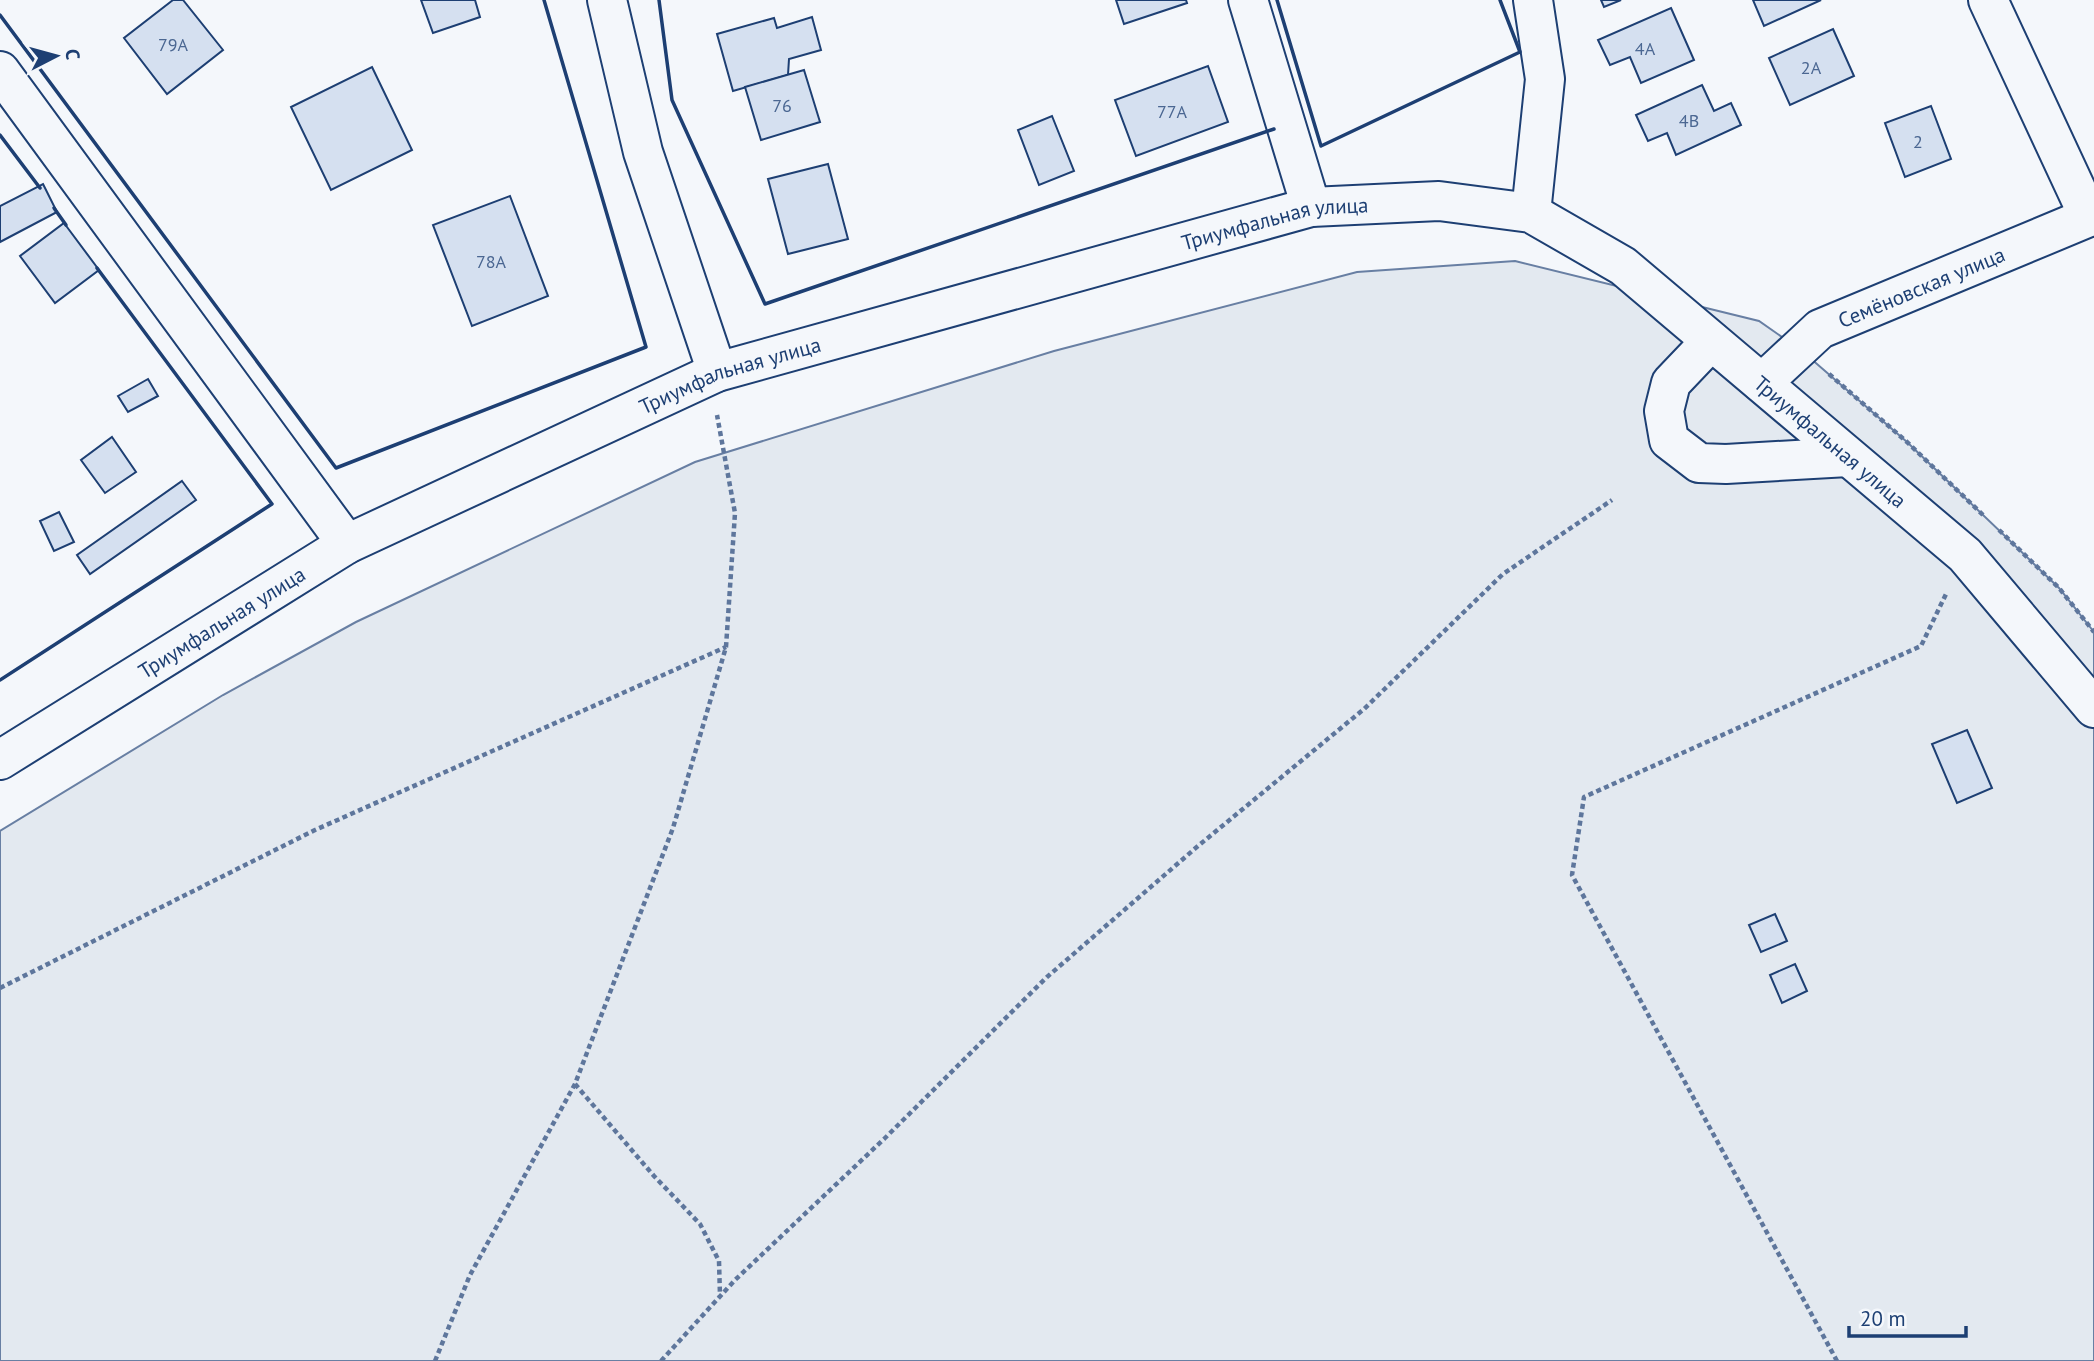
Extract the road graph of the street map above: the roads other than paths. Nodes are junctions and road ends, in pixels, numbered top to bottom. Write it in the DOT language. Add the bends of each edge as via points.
graph roads {
  1 [pos="607,0"];
  2 [pos="1248,0"];
  3 [pos="1533,0"];
  4 [pos="1988,0"];
  5 [pos="0,71"];
  6 [pos="1311,206"];
  7 [pos="1531,213"];
  8 [pos="2092,216"];
  9 [pos="1712,341"];
  10 [pos="717,372"];
  11 [pos="1762,383"];
  12 [pos="1848,457"];
  13 [pos="347,544"];
  14 [pos="2094,708"];
  15 [pos="0,760"];
  1 -- 10 [label="street" via="643,152"];
  2 -- 6 [label="street"];
  3 -- 7 [label="street" via="1545,79"];
  4 -- 8 [label="street"];
  5 -- 13 [label="street"];
  6 -- 7 [label="street, Триумфальная улица" via="1439,201"];
  6 -- 10 [label="street, Триумфальная улица"];
  7 -- 9 [label="street, Триумфальная улица" via="1623,267"];
  8 -- 11 [label="street, Семёновская улица" via="1820,329"];
  9 -- 11 [label="street, Триумфальная улица"];
  9 -- 12 [label="street" via="1671,383 1664,411 1669,440 1699,463"];
  10 -- 13 [label="street, Триумфальная улица"];
  11 -- 12 [label="street, Триумфальная улица"];
  12 -- 14 [label="street, Триумфальная улица" via="1965,555"];
  13 -- 15 [label="street, Триумфальная улица"];
}
